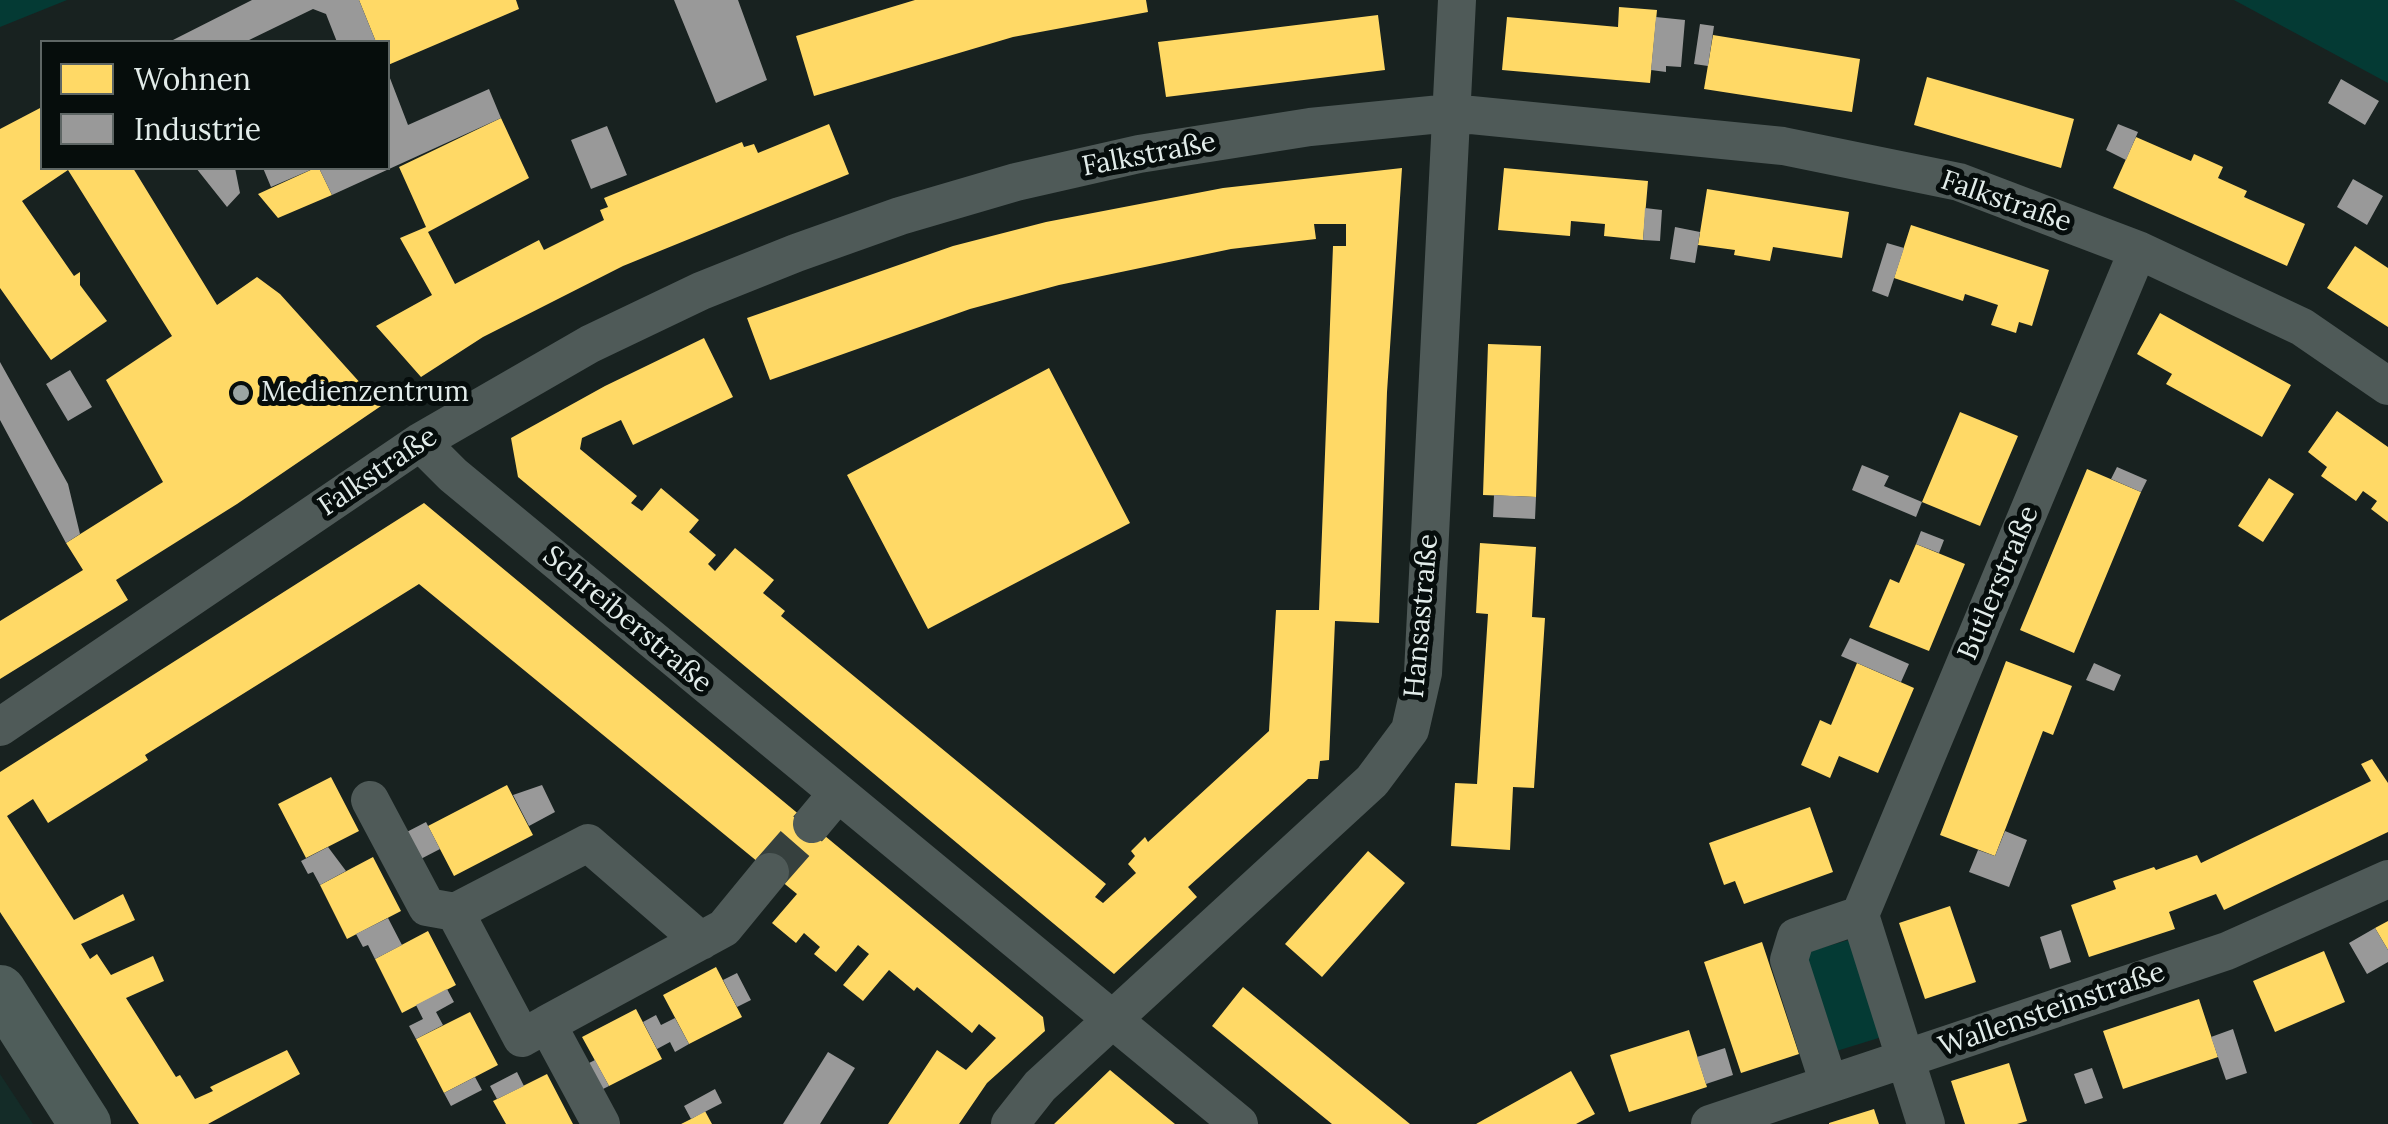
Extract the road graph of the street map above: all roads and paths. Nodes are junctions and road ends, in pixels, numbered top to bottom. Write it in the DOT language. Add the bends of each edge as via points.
graph roads {
  1 [pos="1456,0"];
  2 [pos="1451,113"];
  3 [pos="2138,250"];
  4 [pos="2388,386"];
  5 [pos="434,434"];
  6 [pos="0,727"];
  7 [pos="837,794"];
  8 [pos="370,800"];
  9 [pos="812,824"];
  10 [pos="770,872"];
  11 [pos="2388,879"];
  12 [pos="455,912"];
  13 [pos="1860,916"];
  14 [pos="701,940"];
  15 [pos="0,991"];
  16 [pos="1112,1020"];
  17 [pos="547,1024"];
  18 [pos="1905,1059"];
  19 [pos="1829,1084"];
  20 [pos="84,1124"];
  21 [pos="601,1124"];
  22 [pos="1010,1124"];
  23 [pos="1239,1124"];
  24 [pos="1710,1124"];
  25 [pos="1926,1124"];
  1 -- 2 [label="street, Hansastraße"];
  2 -- 3 [label="street, Falkstraße" via="1800,149 1960,182"];
  2 -- 5 [label="street, Falkstraße" via="1139,154 900,216 685,299 590,344"];
  2 -- 16 [label="street, Hansastraße" via="1423,673 1410,730 1372,781"];
  3 -- 4 [label="street, Falkstraße" via="2302,327"];
  3 -- 13 [label="street, Butlerstraße"];
  5 -- 6 [label="street, Falkstraße"];
  5 -- 7 [label="street, Schreiberstraße" via="453,475"];
  7 -- 9 [label="street"];
  7 -- 16 [label="street, Schreiberstraße"];
  8 -- 12 [label="street" via="427,907"];
  10 -- 14 [label="street" via="724,928"];
  11 -- 18 [label="street, Wallensteinstraße" via="2227,951"];
  12 -- 14 [label="street" via="588,843"];
  12 -- 17 [label="street" via="522,1038"];
  13 -- 18 [label="street"];
  13 -- 19 [label="street" via="1796,937 1788,960"];
  14 -- 17 [label="street"];
  15 -- 20 [label="main road"];
  16 -- 22 [label="street, Hansastraße" via="1040,1086"];
  16 -- 23 [label="street, Schreiberstraße"];
  17 -- 21 [label="street"];
  18 -- 19 [label="street, Wallensteinstraße"];
  18 -- 25 [label="street"];
  19 -- 24 [label="street, Wallensteinstraße"];
}
